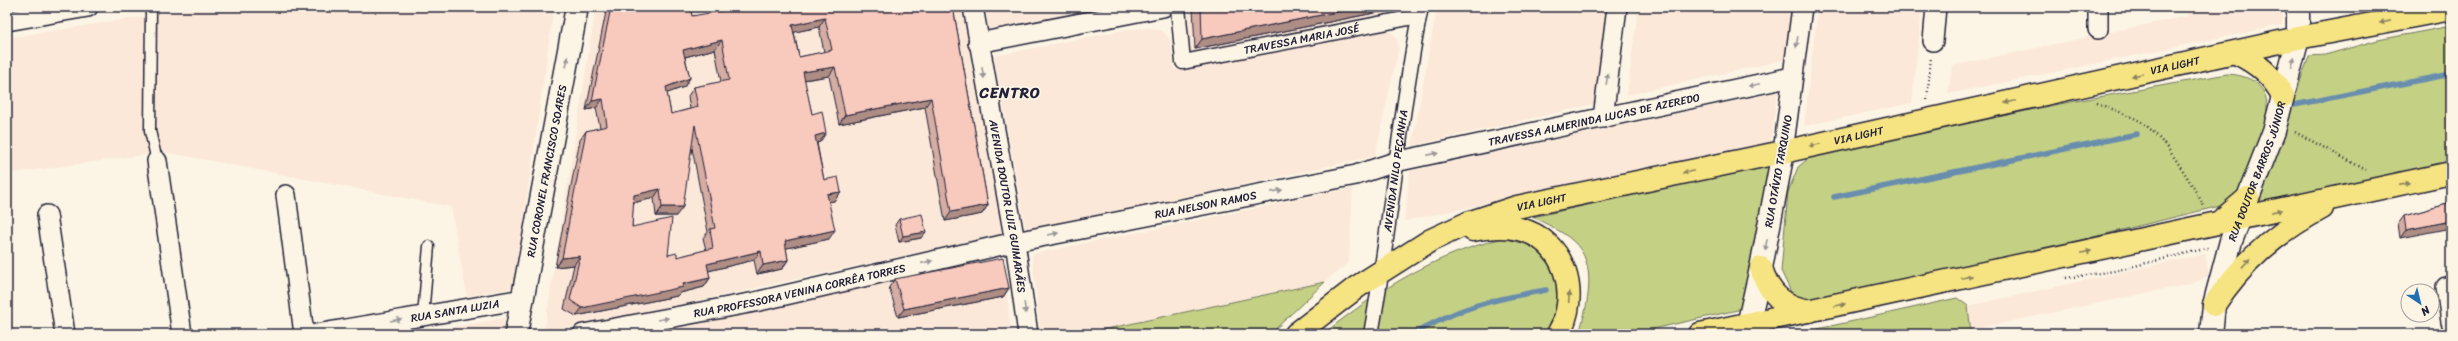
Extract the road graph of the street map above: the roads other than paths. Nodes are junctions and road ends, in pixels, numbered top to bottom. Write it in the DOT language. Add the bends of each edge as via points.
graph roads {
  1 [pos="88,7"];
  2 [pos="151,7"];
  3 [pos="577,7"];
  4 [pos="972,7"];
  5 [pos="1163,7"];
  6 [pos="1178,7"];
  7 [pos="1617,7"];
  8 [pos="1802,7"];
  9 [pos="1936,7"];
  10 [pos="2098,7"];
  11 [pos="2298,7"];
  12 [pos="2451,9"];
  13 [pos="1420,11"];
  14 [pos="7,21"];
  15 [pos="2098,29"];
  16 [pos="2298,38"];
  17 [pos="1933,41"];
  18 [pos="978,43"];
  19 [pos="2236,53"];
  20 [pos="1792,77"];
  21 [pos="2283,96"];
  22 [pos="1603,118"];
  23 [pos="1783,152"];
  24 [pos="157,161"];
  25 [pos="1395,162"];
  26 [pos="2451,173"];
  27 [pos="286,195"];
  28 [pos="2342,197"];
  29 [pos="2248,198"];
  30 [pos="47,215"];
  31 [pos="2239,219"];
  32 [pos="2215,224"];
  33 [pos="1431,240"];
  34 [pos="1015,242"];
  35 [pos="428,246"];
  36 [pos="1761,268"];
  37 [pos="1382,271"];
  38 [pos="2446,287"];
  39 [pos="523,299"];
  40 [pos="2214,305"];
  41 [pos="1811,311"];
  42 [pos="424,316"];
  43 [pos="2451,322"];
  44 [pos="1747,329"];
  45 [pos="65,334"];
  46 [pos="182,334"];
  47 [pos="304,334"];
  48 [pos="316,334"];
  49 [pos="516,334"];
  50 [pos="583,334"];
  51 [pos="1028,334"];
  52 [pos="1296,334"];
  53 [pos="1371,334"];
  54 [pos="1558,334"];
  55 [pos="1700,334"];
  56 [pos="2210,334"];
  1 -- 14 [label="street"];
  2 -- 24 [label="lane" via="150,131"];
  39 -- 3 [label="main road, RUA CORONEL FRANCISCO SOARES, one-way"];
  4 -- 18 [label="street, AVENIDA DOUTOR LUIZ GUIMARÃES"];
  5 -- 18 [label="street"];
  6 -- 13 [label="street, TRAVESSA MARIA JOSÉ" via="1183,62"];
  22 -- 7 [label="street, one-way"];
  8 -- 20 [label="street, RUA OTÁVIO TARQUINO, one-way"];
  9 -- 17 [label="street"];
  10 -- 15 [label="street"];
  11 -- 16 [label="main road, RUA DOUTOR BARROS JÚNIOR"];
  12 -- 16 [label="main road, VIA LIGHT, one-way"];
  13 -- 25 [label="street, AVENIDA NILO PEÇANHA"];
  16 -- 19 [label="main road, VIA LIGHT"];
  21 -- 16 [label="main road, RUA DOUTOR BARROS JÚNIOR, one-way"];
  18 -- 34 [label="street, AVENIDA DOUTOR LUIZ GUIMARÃES, one-way"];
  19 -- 21 [label="main road" via="2256,64 2275,83"];
  19 -- 23 [label="main road, VIA LIGHT, one-way"];
  20 -- 22 [label="street, TRAVESSA ALMERINDA LUCAS DE AZEREDO, one-way"];
  20 -- 23 [label="street, RUA OTÁVIO TARQUINO"];
  21 -- 29 [label="main road, RUA DOUTOR BARROS JÚNIOR" via="2277,122"];
  25 -- 22 [label="street, TRAVESSA ALMERINDA LUCAS DE AZEREDO, one-way"];
  23 -- 33 [label="main road, VIA LIGHT, one-way" via="1517,207 1468,223"];
  23 -- 36 [label="main road, RUA OTÁVIO TARQUINO, one-way"];
  24 -- 46 [label="street"];
  34 -- 25 [label="street, RUA NELSON RAMOS, one-way" via="1356,175"];
  25 -- 37 [label="street, AVENIDA NILO PEÇANHA"];
  28 -- 26 [label="main road, one-way"];
  27 -- 47 [label="street"];
  31 -- 28 [label="main road, one-way"];
  40 -- 28 [label="main road, one-way" via="2238,272 2256,253 2298,222"];
  29 -- 31 [label="main road, RUA DOUTOR BARROS JÚNIOR"];
  29 -- 32 [label="main road" via="2238,209"];
  30 -- 45 [label="street"];
  31 -- 32 [label="main road"];
  31 -- 40 [label="main road, RUA DOUTOR BARROS JÚNIOR"];
  41 -- 32 [label="main road, one-way"];
  33 -- 37 [label="main road, VIA LIGHT"];
  54 -- 33 [label="main road, one-way" via="1568,309 1570,287 1558,258 1538,238 1520,229 1496,227"];
  50 -- 34 [label="street, RUA PROFESSORA VENINA CORRÊA TORRES, one-way" via="755,302"];
  34 -- 51 [label="street, AVENIDA DOUTOR LUIZ GUIMARÃES, one-way"];
  35 -- 42 [label="lane"];
  36 -- 41 [label="main road" via="1776,298 1794,308"];
  36 -- 44 [label="main road, RUA OTÁVIO TARQUINO"];
  37 -- 52 [label="main road, VIA LIGHT" via="1336,302"];
  37 -- 53 [label="street, AVENIDA NILO PEÇANHA"];
  38 -- 43 [label="street"];
  39 -- 42 [label="street, RUA SANTA LUZIA"];
  39 -- 49 [label="main road, RUA CORONEL FRANCISCO SOARES"];
  40 -- 56 [label="main road, RUA DOUTOR BARROS JÚNIOR"];
  41 -- 44 [label="main road"];
  48 -- 42 [label="street, RUA SANTA LUZIA, one-way"];
  44 -- 55 [label="main road"];
}
